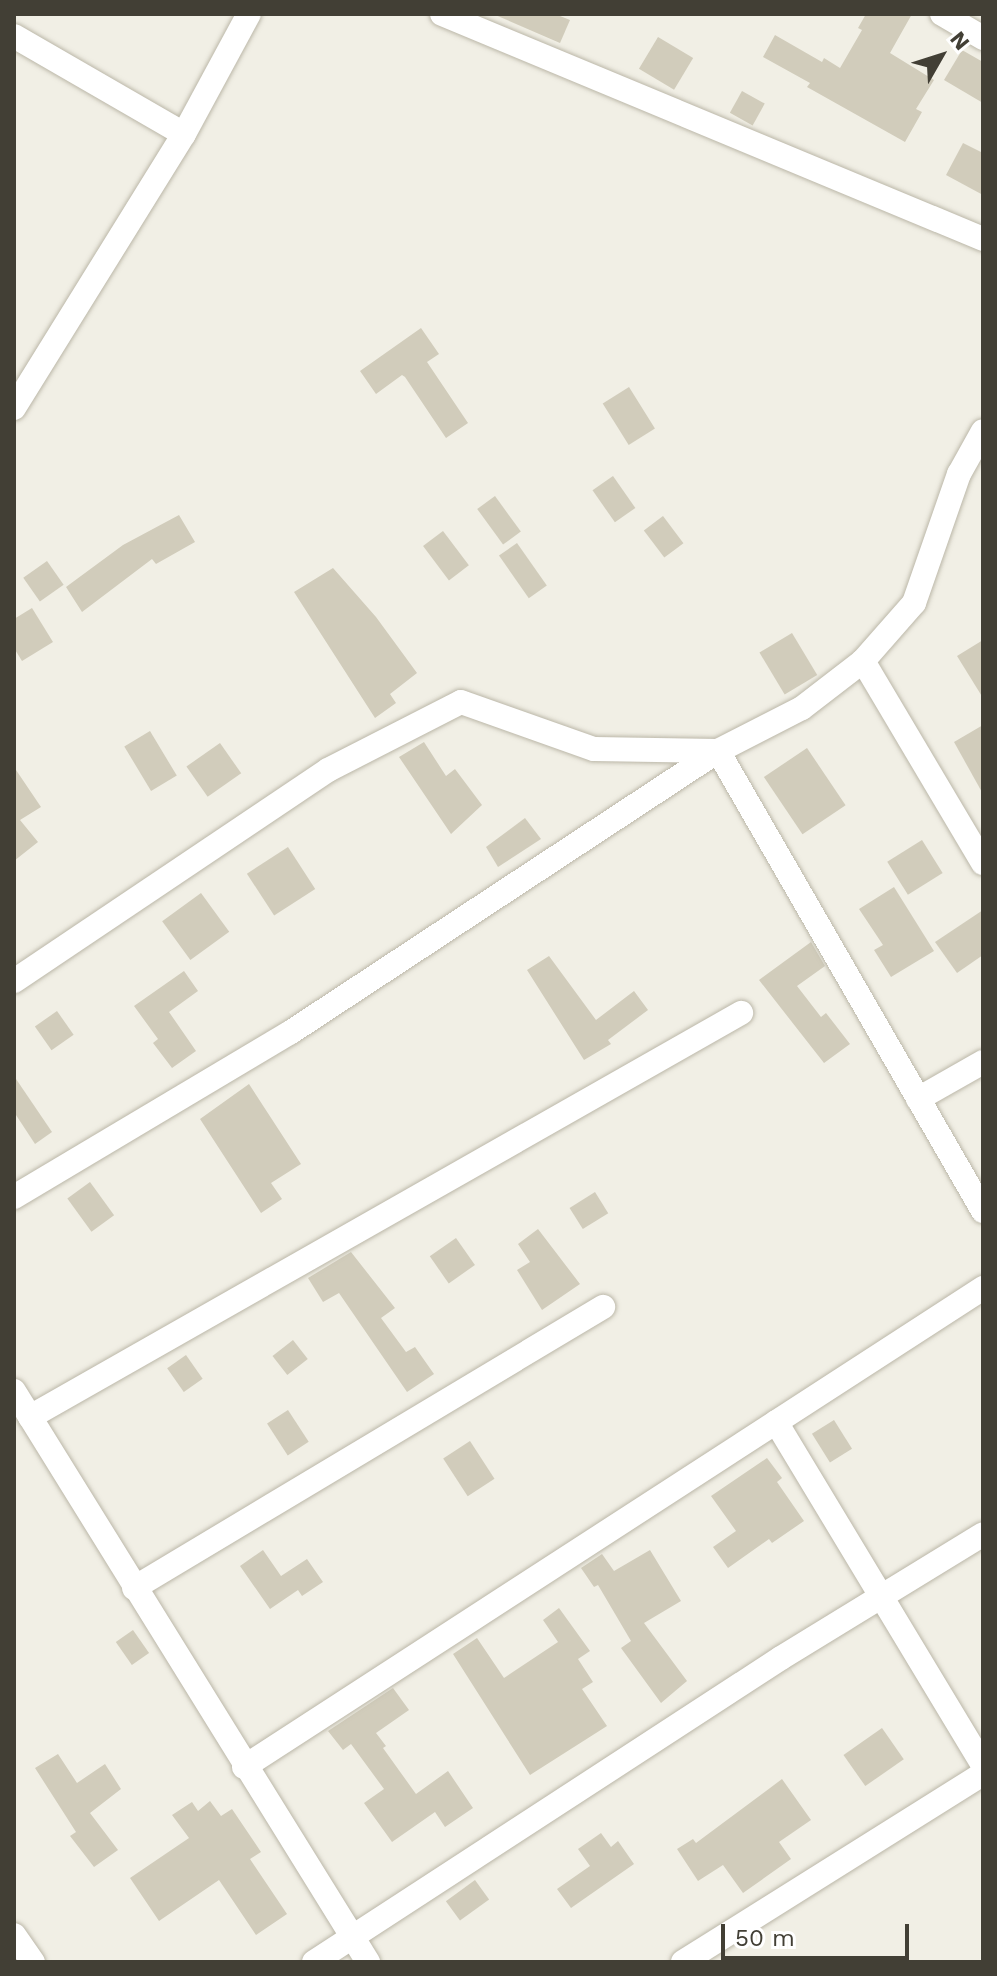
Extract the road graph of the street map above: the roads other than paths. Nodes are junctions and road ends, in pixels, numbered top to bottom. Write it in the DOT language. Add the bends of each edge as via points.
graph roads {
  1 [pos="249,14"];
  2 [pos="442,14"];
  3 [pos="942,14"];
  4 [pos="496,24"];
  5 [pos="14,36"];
  6 [pos="983,38"];
  7 [pos="184,134"];
  8 [pos="983,239"];
  9 [pos="14,408"];
  10 [pos="983,431"];
  11 [pos="863,661"];
  12 [pos="718,751"];
  13 [pos="983,863"];
  14 [pos="14,981"];
  15 [pos="741,1013"];
  16 [pos="983,1062"];
  17 [pos="918,1099"];
  18 [pos="14,1197"];
  19 [pos="983,1211"];
  20 [pos="983,1288"];
  21 [pos="603,1307"];
  22 [pos="14,1391"];
  23 [pos="30,1417"];
  24 [pos="776,1422"];
  25 [pos="983,1534"];
  26 [pos="134,1588"];
  27 [pos="881,1597"];
  28 [pos="983,1765"];
  29 [pos="244,1767"];
  30 [pos="983,1774"];
  31 [pos="14,1935"];
  32 [pos="352,1937"];
  33 [pos="33,1962"];
  34 [pos="314,1962"];
  35 [pos="368,1962"];
  36 [pos="683,1962"];
  1 -- 7 [label="street"];
  2 -- 4 [label="street"];
  3 -- 6 [label="street"];
  4 -- 8 [label="street"];
  5 -- 7 [label="street"];
  7 -- 9 [label="street"];
  10 -- 11 [label="street" via="959,474 914,603"];
  11 -- 12 [label="street" via="802,708"];
  11 -- 13 [label="street"];
  12 -- 14 [label="street" via="594,749 461,702 328,770"];
  12 -- 17 [label="street"];
  12 -- 18 [label="street" via="291,1032"];
  15 -- 23 [label="street"];
  16 -- 17 [label="street"];
  17 -- 19 [label="street"];
  20 -- 24 [label="street"];
  21 -- 26 [label="street"];
  22 -- 23 [label="street"];
  23 -- 26 [label="street"];
  24 -- 27 [label="street"];
  24 -- 29 [label="street"];
  25 -- 27 [label="street"];
  26 -- 29 [label="street"];
  27 -- 28 [label="street"];
  27 -- 32 [label="street"];
  29 -- 32 [label="street"];
  30 -- 36 [label="street"];
  31 -- 33 [label="street"];
  32 -- 34 [label="street"];
  32 -- 35 [label="street"];
}
